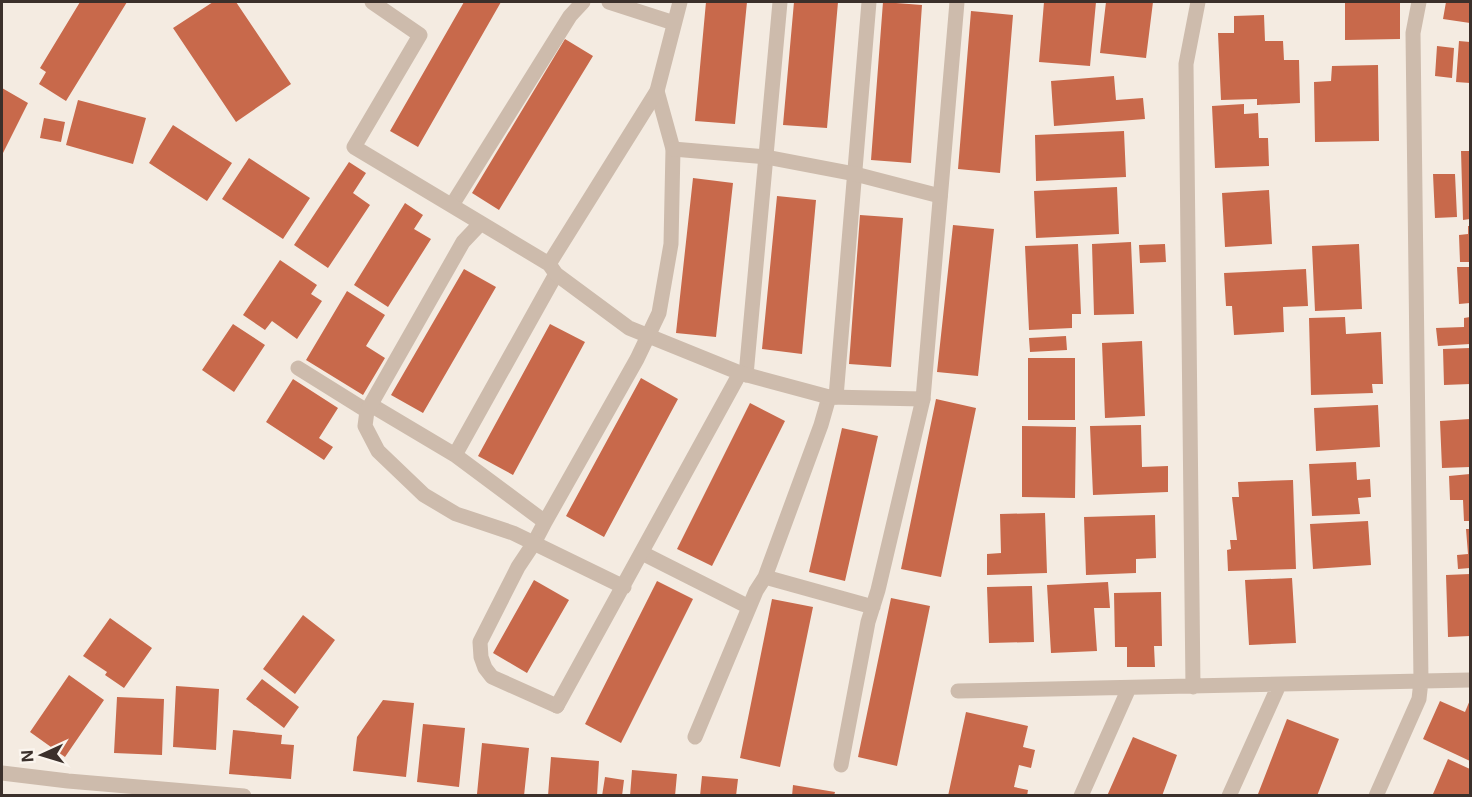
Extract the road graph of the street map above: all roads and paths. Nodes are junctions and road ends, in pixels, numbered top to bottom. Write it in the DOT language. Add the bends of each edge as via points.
graph roads {
  1 [pos="372,2"];
  2 [pos="583,2"];
  3 [pos="609,2"];
  4 [pos="680,2"];
  5 [pos="780,2"];
  6 [pos="869,2"];
  7 [pos="957,2"];
  8 [pos="1198,2"];
  9 [pos="1419,2"];
  10 [pos="674,23"];
  11 [pos="657,91"];
  12 [pos="673,149"];
  13 [pos="766,158"];
  14 [pos="855,174"];
  15 [pos="940,196"];
  16 [pos="452,205"];
  17 [pos="481,223"];
  18 [pos="553,269"];
  19 [pos="649,337"];
  20 [pos="298,368"];
  21 [pos="743,374"];
  22 [pos="833,397"];
  23 [pos="923,399"];
  24 [pos="369,408"];
  25 [pos="455,455"];
  26 [pos="545,522"];
  27 [pos="534,543"];
  28 [pos="642,554"];
  29 [pos="765,578"];
  30 [pos="624,587"];
  31 [pos="749,607"];
  32 [pos="873,607"];
  33 [pos="1470,680"];
  34 [pos="1421,681"];
  35 [pos="1278,685"];
  36 [pos="1193,687"];
  37 [pos="1129,688"];
  38 [pos="958,691"];
  39 [pos="695,737"];
  40 [pos="841,765"];
  41 [pos="2,773"];
  42 [pos="244,795"];
  43 [pos="1081,795"];
  44 [pos="1228,795"];
  45 [pos="1376,795"];
  1 -- 16 [label="street" via="420,35 354,147"];
  2 -- 16 [label="street" via="570,16"];
  3 -- 10 [label="street"];
  4 -- 10 [label="street"];
  5 -- 13 [label="street"];
  6 -- 14 [label="street"];
  7 -- 15 [label="street"];
  8 -- 36 [label="street" via="1186,64"];
  9 -- 34 [label="street" via="1413,33"];
  10 -- 11 [label="street"];
  11 -- 12 [label="street"];
  11 -- 18 [label="street"];
  12 -- 13 [label="street"];
  12 -- 19 [label="street" via="672,244 659,313"];
  13 -- 14 [label="street"];
  13 -- 21 [label="street"];
  14 -- 15 [label="street"];
  14 -- 22 [label="street"];
  15 -- 23 [label="street"];
  16 -- 17 [label="street"];
  17 -- 18 [label="street"];
  17 -- 24 [label="street" via="463,242"];
  18 -- 19 [label="street" via="629,328"];
  18 -- 25 [label="street"];
  19 -- 21 [label="street"];
  19 -- 26 [label="street"];
  20 -- 24 [label="street"];
  21 -- 22 [label="street"];
  21 -- 28 [label="street"];
  22 -- 23 [label="street"];
  22 -- 29 [label="street"];
  23 -- 32 [label="street"];
  24 -- 25 [label="street"];
  24 -- 27 [label="street" via="365,426 378,451 424,495 456,514"];
  25 -- 26 [label="street"];
  26 -- 27 [label="street"];
  27 -- 30 [label="street"];
  27 -- 30 [label="street" via="480,642 481,657 492,677 557,706"];
  28 -- 30 [label="street"];
  28 -- 31 [label="street"];
  29 -- 31 [label="street"];
  29 -- 32 [label="street"];
  31 -- 39 [label="street"];
  32 -- 40 [label="street"];
  33 -- 34 [label="street"];
  34 -- 35 [label="street"];
  34 -- 45 [label="street" via="1419,699"];
  35 -- 36 [label="street"];
  35 -- 44 [label="street"];
  36 -- 37 [label="street"];
  37 -- 38 [label="street"];
  37 -- 43 [label="street"];
  41 -- 42 [label="street"];
}
